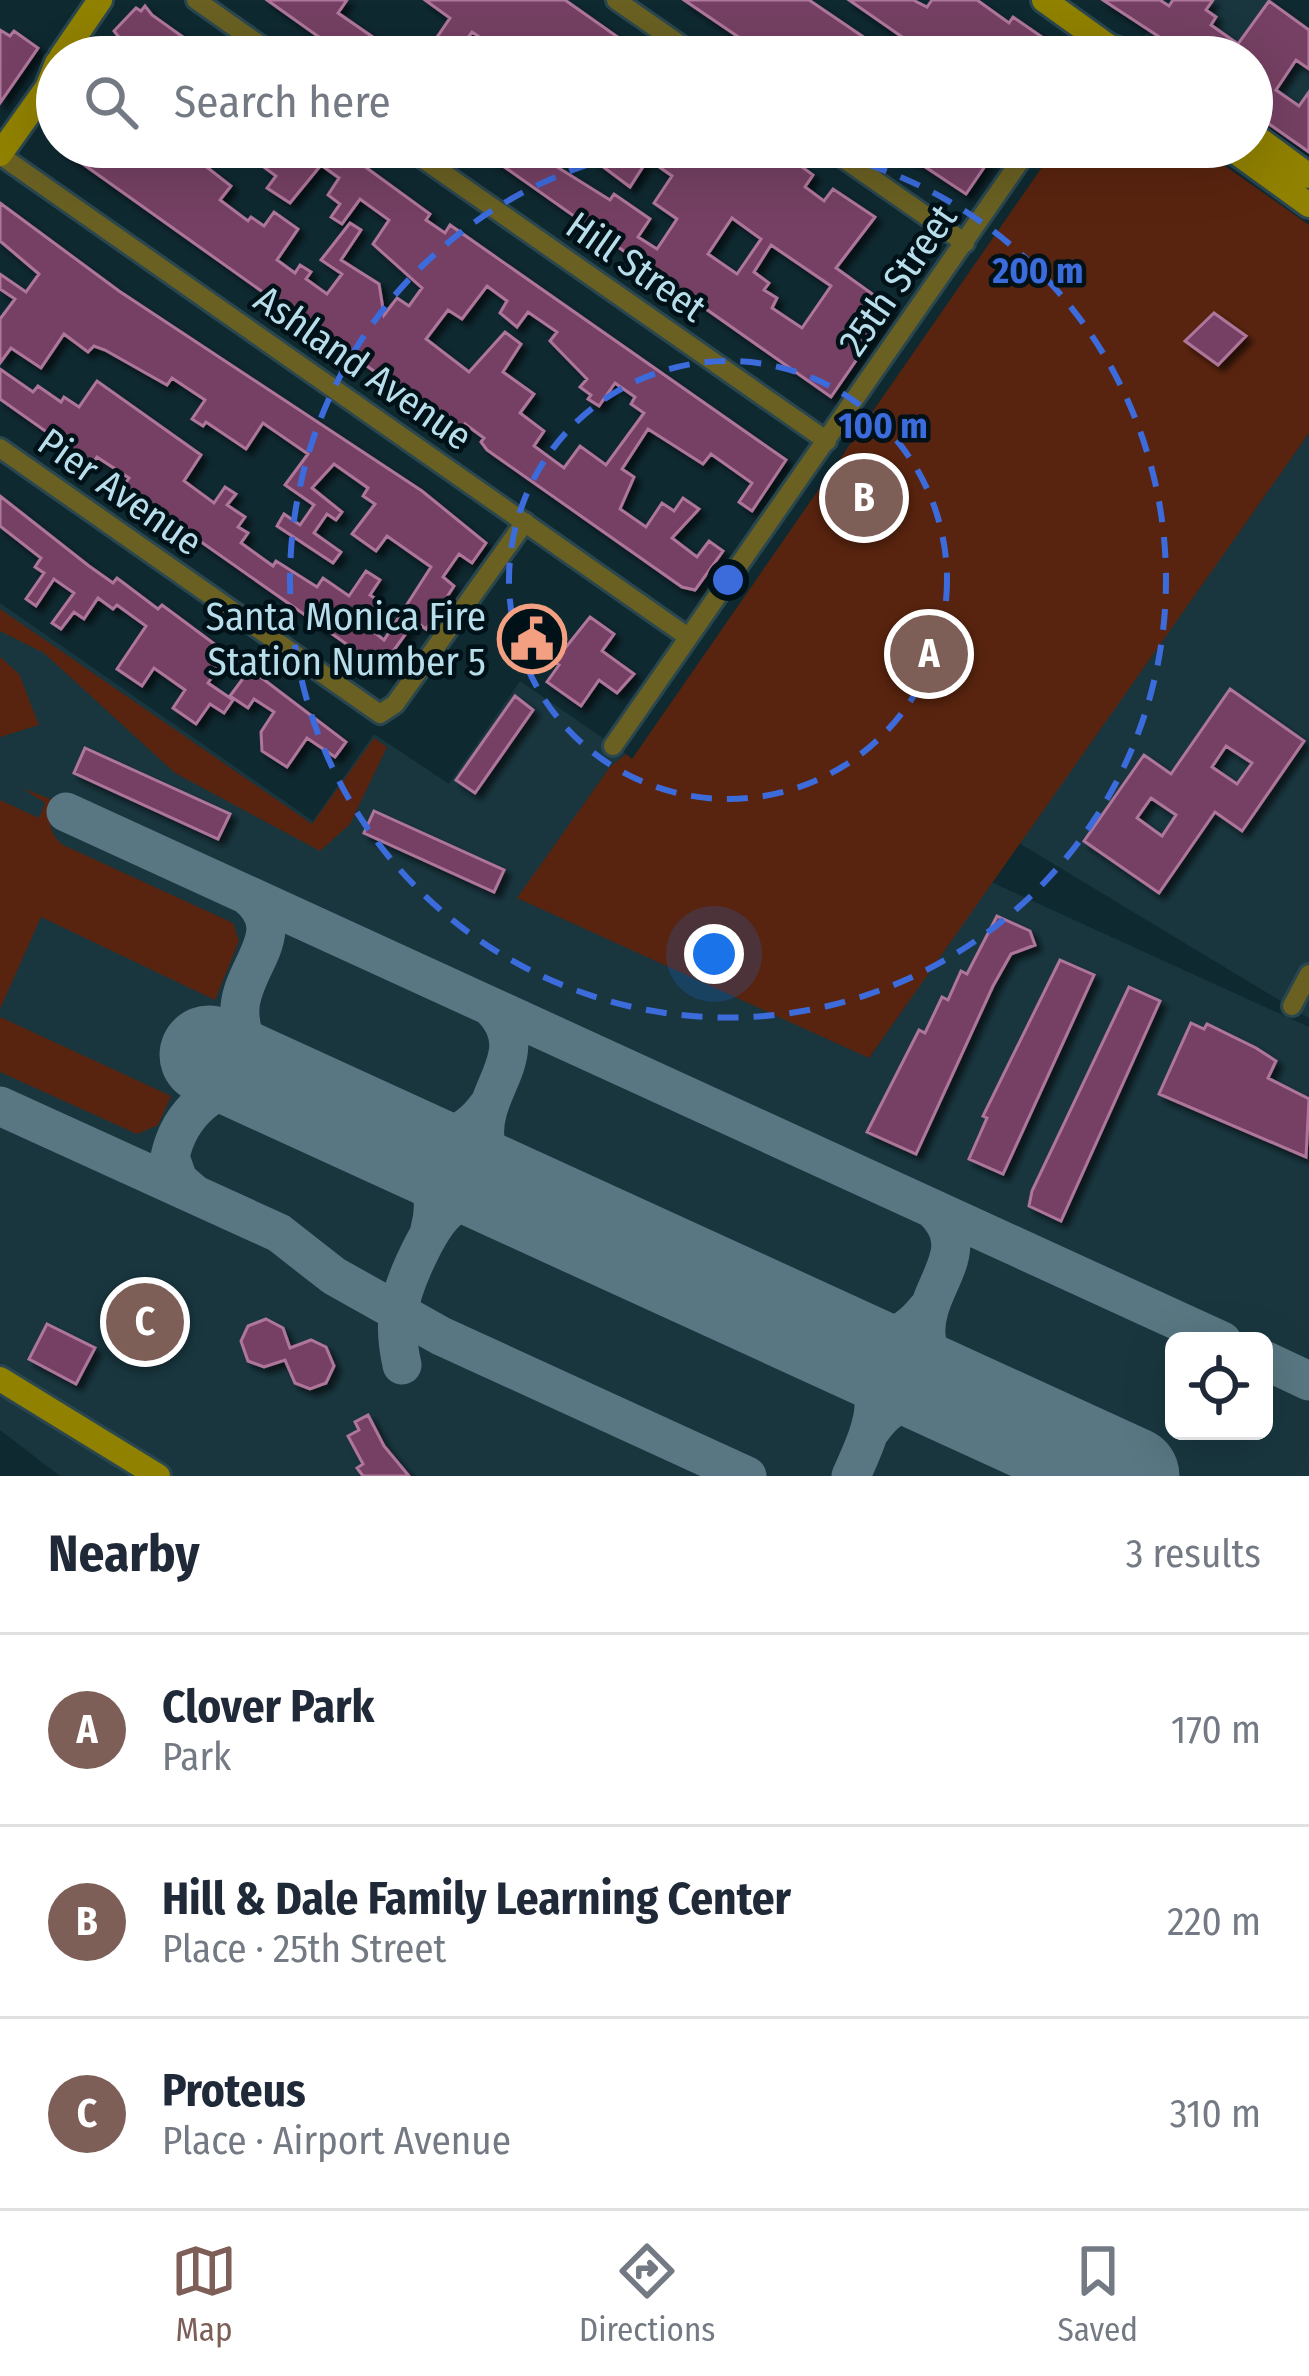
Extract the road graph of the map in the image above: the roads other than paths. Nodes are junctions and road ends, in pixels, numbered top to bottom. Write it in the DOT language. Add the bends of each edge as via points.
graph roads {
  1 [pos="100,0"];
  2 [pos="196,0"];
  3 [pos="616,0"];
  4 [pos="1044,0"];
  5 [pos="75,36"];
  6 [pos="247,36"];
  7 [pos="668,36"];
  8 [pos="1086,36"];
  9 [pos="36,83"];
  10 [pos="36,103"];
  11 [pos="0,137"];
  12 [pos="1273,149"];
  13 [pos="0,154"];
  14 [pos="436,168"];
  15 [pos="857,168"];
  16 [pos="1016,168"];
  17 [pos="1258,168"];
  18 [pos="1309,176"];
  19 [pos="1309,205"];
  20 [pos="964,243"];
  21 [pos="827,441"];
  22 [pos="0,448"];
  23 [pos="525,522"];
  24 [pos="688,637"];
  25 [pos="614,746"];
  26 [pos="1309,974"];
  27 [pos="1292,1006"];
  28 [pos="0,1379"];
  29 [pos="158,1476"];
  1 -- 5 [label="street"];
  2 -- 6 [label="street"];
  3 -- 7 [label="street"];
  4 -- 8 [label="street"];
  9 -- 11 [label="street"];
  10 -- 13 [label="street"];
  12 -- 18 [label="street"];
  13 -- 23 [label="street, Ashland Avenue"];
  14 -- 21 [label="street, Hill Street"];
  15 -- 20 [label="street"];
  16 -- 20 [label="street, 25th Street"];
  17 -- 19 [label="street"];
  20 -- 21 [label="street, 25th Street"];
  21 -- 24 [label="street, 25th Street"];
  22 -- 23 [label="street, Pier Avenue" via="380,714"];
  23 -- 24 [label="street, Ashland Avenue"];
  24 -- 25 [label="street, 25th Street"];
  26 -- 27 [label="street"];
  28 -- 29 [label="street"];
}
